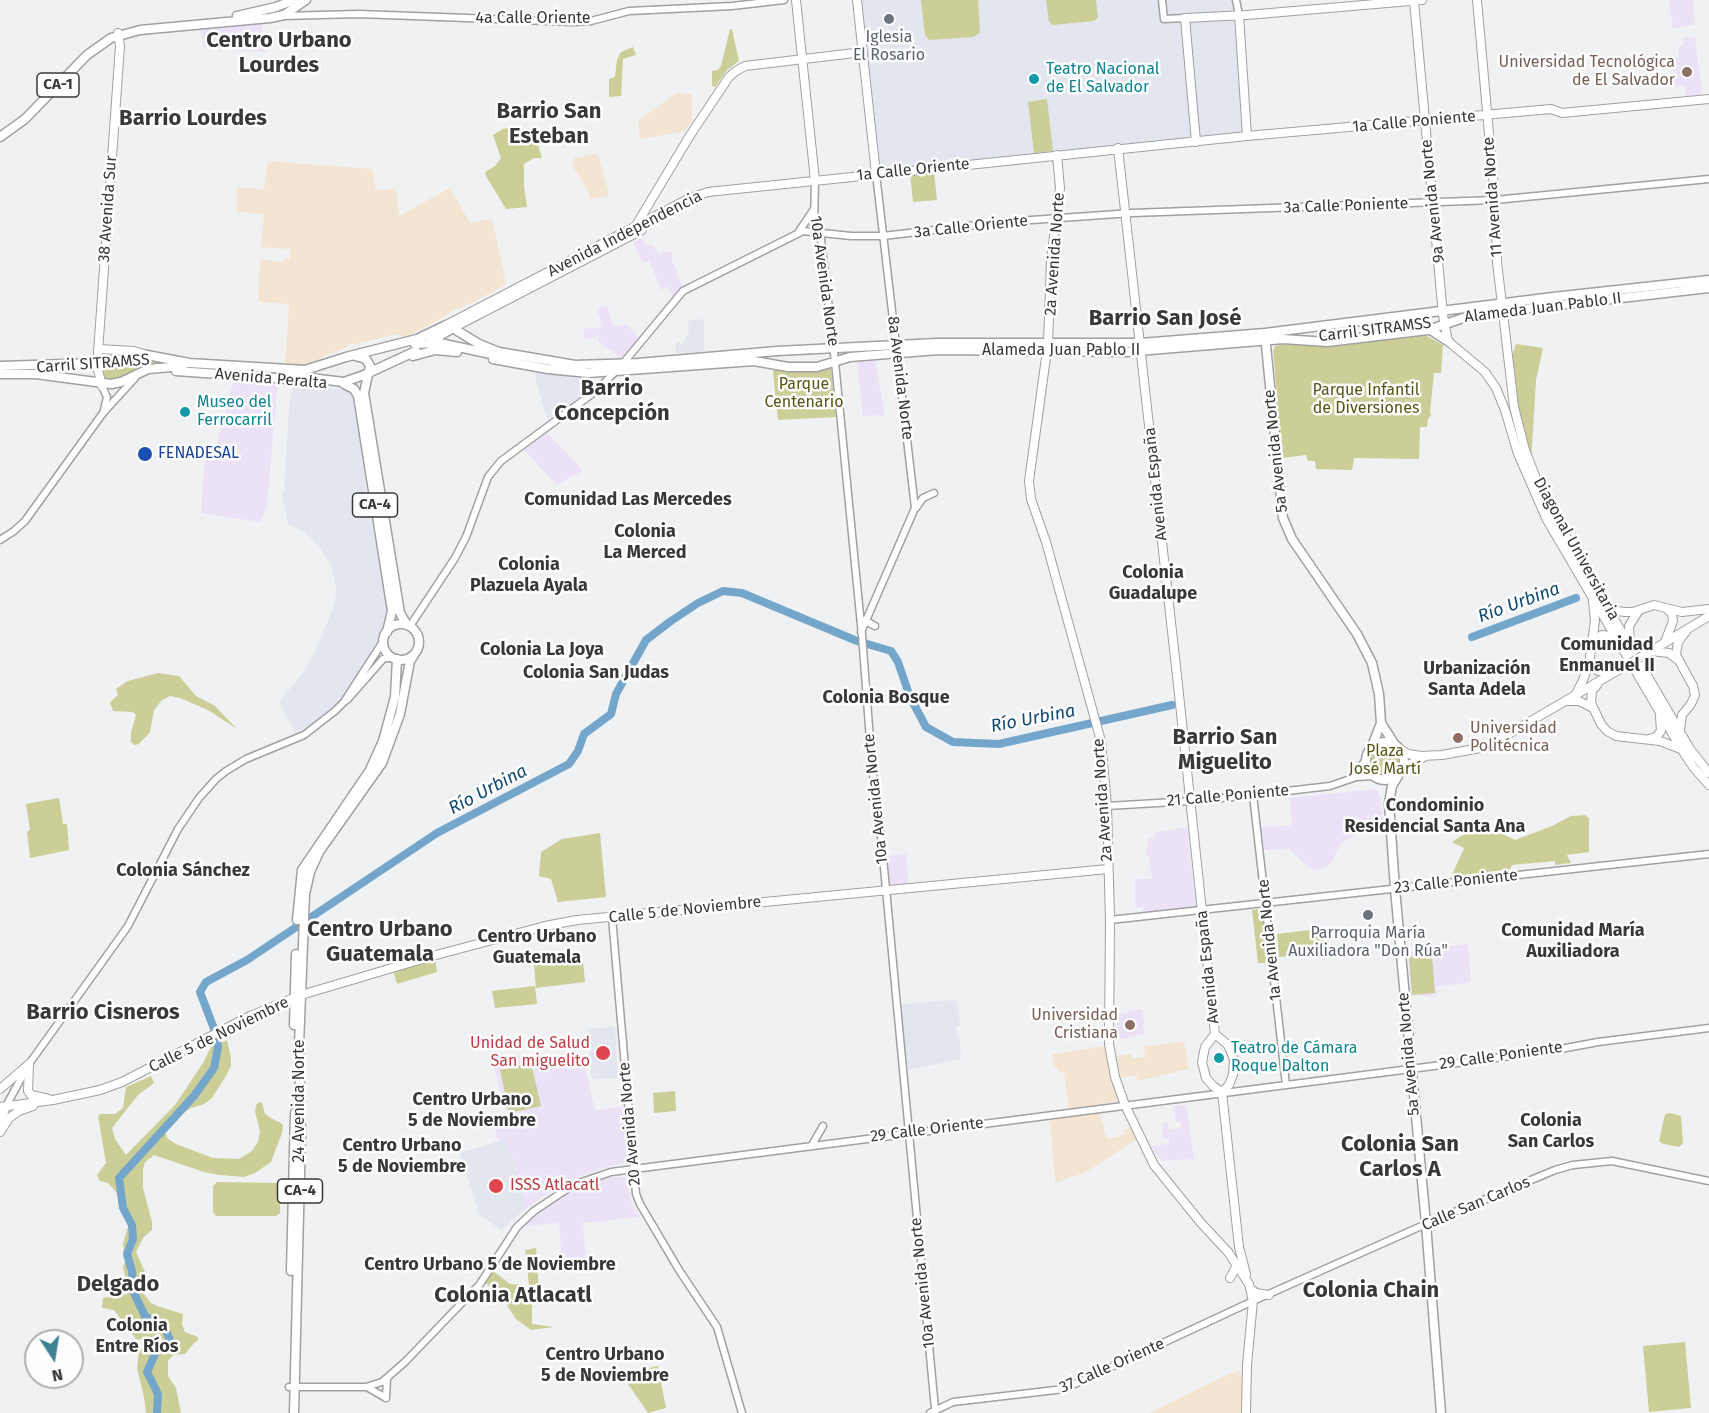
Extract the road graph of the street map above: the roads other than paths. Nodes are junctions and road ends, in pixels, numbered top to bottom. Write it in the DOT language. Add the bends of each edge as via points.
graph roads {
  1 [pos="294,0"];
  2 [pos="306,0"];
  3 [pos="784,0"];
  4 [pos="796,0"];
  5 [pos="857,0"];
  6 [pos="1162,0"];
  7 [pos="1236,0"];
  8 [pos="1422,0"];
  9 [pos="1477,0"];
  10 [pos="1414,1"];
  11 [pos="282,4"];
  12 [pos="281,15"];
  13 [pos="1239,15"];
  14 [pos="1185,18"];
  15 [pos="129,28"];
  16 [pos="118,34"];
  17 [pos="107,36"];
  18 [pos="863,52"];
  19 [pos="803,58"];
  20 [pos="1709,99"];
  21 [pos="1488,115"];
  22 [pos="1425,121"];
  23 [pos="0,132"];
  24 [pos="1247,136"];
  25 [pos="0,137"];
  26 [pos="1196,142"];
  27 [pos="1118,148"];
  28 [pos="1057,155"];
  29 [pos="876,174"];
  30 [pos="1709,179"];
  31 [pos="815,180"];
  32 [pos="708,192"];
  33 [pos="1495,201"];
  34 [pos="1434,203"];
  35 [pos="814,208"];
  36 [pos="1125,213"];
  37 [pos="1057,219"];
  38 [pos="634,228"];
  39 [pos="818,232"];
  40 [pos="798,233"];
  41 [pos="883,236"];
  42 [pos="1709,284"];
  43 [pos="1502,307"];
  44 [pos="1444,318"];
  45 [pos="449,327"];
  46 [pos="1429,329"];
  47 [pos="1266,337"];
  48 [pos="429,342"];
  49 [pos="1449,342"];
  50 [pos="1048,347"];
  51 [pos="457,348"];
  52 [pos="1141,348"];
  53 [pos="99,349"];
  54 [pos="421,349"];
  55 [pos="897,350"];
  56 [pos="147,355"];
  57 [pos="834,355"];
  58 [pos="357,356"];
  59 [pos="413,356"];
  60 [pos="98,364"];
  61 [pos="0,366"];
  62 [pos="185,366"];
  63 [pos="619,367"];
  64 [pos="0,373"];
  65 [pos="281,375"];
  66 [pos="369,375"];
  67 [pos="135,378"];
  68 [pos="1510,383"];
  69 [pos="101,384"];
  70 [pos="344,384"];
  71 [pos="1496,388"];
  72 [pos="1509,409"];
  73 [pos="103,413"];
  74 [pos="934,493"];
  75 [pos="915,508"];
  76 [pos="0,540"];
  77 [pos="1592,597"];
  78 [pos="858,601"];
  79 [pos="1604,601"];
  80 [pos="873,605"];
  81 [pos="1640,609"];
  82 [pos="1667,609"];
  83 [pos="1709,609"];
  84 [pos="859,612"];
  85 [pos="1709,616"];
  86 [pos="866,622"];
  87 [pos="408,626"];
  88 [pos="875,626"];
  89 [pos="1687,630"];
  90 [pos="861,633"];
  91 [pos="385,636"];
  92 [pos="1618,641"];
  93 [pos="1665,642"];
  94 [pos="1592,645"];
  95 [pos="1648,652"];
  96 [pos="414,655"];
  97 [pos="1590,656"];
  98 [pos="1636,657"];
  99 [pos="394,658"];
  100 [pos="1678,660"];
  101 [pos="1619,670"];
  102 [pos="1599,682"];
  103 [pos="1575,695"];
  104 [pos="1661,698"];
  105 [pos="344,702"];
  106 [pos="1563,703"];
  107 [pos="1689,706"];
  108 [pos="1656,707"];
  109 [pos="1593,708"];
  110 [pos="1381,723"];
  111 [pos="1681,732"];
  112 [pos="1648,739"];
  113 [pos="1397,747"];
  114 [pos="1371,749"];
  115 [pos="1682,750"];
  116 [pos="1425,756"];
  117 [pos="1366,759"];
  118 [pos="1709,773"];
  119 [pos="1399,774"];
  120 [pos="1376,777"];
  121 [pos="1348,779"];
  122 [pos="1709,785"];
  123 [pos="1253,795"];
  124 [pos="1191,801"];
  125 [pos="1389,803"];
  126 [pos="1107,806"];
  127 [pos="1709,854"];
  128 [pos="1108,869"];
  129 [pos="1395,889"];
  130 [pos="886,891"];
  131 [pos="1266,903"];
  132 [pos="1202,911"];
  133 [pos="301,912"];
  134 [pos="612,917"];
  135 [pos="1110,920"];
  136 [pos="298,996"];
  137 [pos="1709,1028"];
  138 [pos="1215,1034"];
  139 [pos="29,1064"];
  140 [pos="1410,1069"];
  141 [pos="1286,1085"];
  142 [pos="0,1089"];
  143 [pos="1222,1092"];
  144 [pos="53,1100"];
  145 [pos="1125,1105"];
  146 [pos="3,1107"];
  147 [pos="0,1124"];
  148 [pos="0,1132"];
  149 [pos="909,1133"];
  150 [pos="833,1143"];
  151 [pos="812,1145"];
  152 [pos="633,1168"];
  153 [pos="1709,1181"];
  154 [pos="1426,1224"];
  155 [pos="1239,1246"];
  156 [pos="1228,1252"];
  157 [pos="1237,1265"];
  158 [pos="1230,1278"];
  159 [pos="1250,1287"];
  160 [pos="1269,1295"];
  161 [pos="1252,1302"];
  162 [pos="387,1379"];
  163 [pos="292,1387"];
  164 [pos="366,1387"];
  165 [pos="933,1411"];
  166 [pos="289,1413"];
  167 [pos="294,1413"];
  168 [pos="742,1413"];
  169 [pos="1246,1413"];
  170 [pos="1441,1413"];
  1 -- 11 [label="main road, CA-1"];
  2 -- 12 [label="main road, CA-1"];
  3 -- 12 [label="street, 4a Calle Oriente" via="629,11 574,22"];
  4 -- 19 [label="main road, 10a Avenida Norte"];
  5 -- 18 [label="main road, 8a Avenida Norte"];
  6 -- 14 [label="street" via="1164,19"];
  7 -- 13 [label="street"];
  8 -- 10 [label="main road"];
  9 -- 21 [label="main road, 11 Avenida Norte"];
  10 -- 13 [label="main road"];
  10 -- 22 [label="main road, 9a Avenida Norte"];
  11 -- 12 [label="main road"];
  11 -- 15 [label="main road, CA-1" via="232,17"];
  12 -- 16 [label="main road, CA-1"];
  13 -- 14 [label="main road"];
  13 -- 24 [label="main road"];
  14 -- 26 [label="main road"];
  15 -- 16 [label="main road"];
  15 -- 17 [label="main road, CA-1"];
  16 -- 17 [label="main road"];
  16 -- 25 [label="main road, CA-1" via="93,50 20,123"];
  16 -- 53 [label="main road, 38 Avenida Sur"];
  17 -- 23 [label="main road, CA-1" via="82,54 24,114"];
  18 -- 19 [label="main road"];
  18 -- 29 [label="main road, 8a Avenida Norte"];
  19 -- 31 [label="main road, 10a Avenida Norte"];
  19 -- 38 [label="main road" via="745,66 729,77"];
  20 -- 21 [label="main road, 1a Calle Poniente" via="1562,113 1551,109"];
  21 -- 22 [label="main road, 1a Calle Poniente"];
  21 -- 33 [label="main road, 11 Avenida Norte"];
  22 -- 24 [label="main road, 1a Calle Poniente"];
  22 -- 34 [label="main road, 9a Avenida Norte"];
  24 -- 26 [label="main road, 1a Calle Poniente"];
  26 -- 27 [label="main road, 1a Calle Poniente"];
  27 -- 28 [label="main road, 1a Calle Oriente"];
  27 -- 36 [label="main road, Avenida España"];
  28 -- 29 [label="main road, 1a Calle Oriente"];
  28 -- 37 [label="main road, 2a Avenida Norte"];
  29 -- 31 [label="main road, 1a Calle Oriente"];
  29 -- 41 [label="street, 8a Avenida Norte"];
  30 -- 33 [label="street, 3a Calle Poniente"];
  31 -- 32 [label="main road, 1a Calle Oriente"];
  31 -- 35 [label="street, 10a Avenida Norte"];
  32 -- 38 [label="main road, Avenida Independencia"];
  32 -- 45 [label="main road, Avenida Independencia" via="623,241"];
  33 -- 34 [label="street, 3a Calle Poniente"];
  33 -- 43 [label="main road, 11 Avenida Norte"];
  34 -- 36 [label="street, 3a Calle Poniente"];
  34 -- 44 [label="main road, 9a Avenida Norte"];
  35 -- 39 [label="street, 10a Avenida Norte"];
  35 -- 40 [label="street"];
  36 -- 37 [label="street, 3a Calle Oriente"];
  36 -- 52 [label="main road, Avenida España"];
  37 -- 41 [label="street, 3a Calle Oriente"];
  37 -- 50 [label="main road, 2a Avenida Norte" via="1051,261"];
  38 -- 45 [label="main road, Avenida Independencia"];
  39 -- 40 [label="street, 3a Calle Oriente"];
  39 -- 41 [label="street, 3a Calle Oriente"];
  39 -- 57 [label="street, 10a Avenida Norte"];
  40 -- 63 [label="street" via="683,291"];
  41 -- 55 [label="street, 8a Avenida Norte"];
  42 -- 43 [label="main road, Carril SITRAMSS"];
  43 -- 44 [label="main road, Alameda Juan Pablo II"];
  43 -- 44 [label="main road, Carril SITRAMSS"];
  43 -- 44 [label="main road, Alameda Juan Pablo II"];
  43 -- 68 [label="main road, Diagonal Universitaria"];
  44 -- 46 [label="main road, Alameda Juan Pablo II"];
  44 -- 47 [label="main road, Alameda Juan Pablo II"];
  44 -- 47 [label="main road, Carril SITRAMSS"];
  44 -- 49 [label="main road, 9a Avenida Norte"];
  45 -- 48 [label="main road, Avenida Peralta"];
  45 -- 58 [label="main road, Avenida Peralta"];
  45 -- 63 [label="main road" via="504,353 575,365"];
  46 -- 47 [label="main road, Alameda Juan Pablo II" via="1327,342"];
  46 -- 49 [label="main road"];
  47 -- 52 [label="main road, Alameda Juan Pablo II"];
  47 -- 110 [label="main road, 5a Avenida Norte" via="1284,521 1367,653 1377,680"];
  48 -- 51 [label="main road, Carril SITRAMSS"];
  48 -- 54 [label="main road, Avenida Peralta"];
  48 -- 58 [label="main road, Carril SITRAMSS"];
  49 -- 71 [label="main road, Diagonal Universitaria" via="1485,372"];
  50 -- 52 [label="main road, Carril SITRAMSS"];
  50 -- 55 [label="main road, Carril SITRAMSS" via="938,346"];
  50 -- 126 [label="main road, 2a Avenida Norte" via="1029,481 1031,499 1047,542 1100,733"];
  51 -- 54 [label="main road, Carril SITRAMSS"];
  51 -- 63 [label="main road, Carril SITRAMSS" via="567,369"];
  52 -- 124 [label="main road, Avenida España"];
  53 -- 56 [label="main road, Avenida Peralta"];
  53 -- 60 [label="main road"];
  54 -- 59 [label="main road, Avenida Peralta"];
  54 -- 66 [label="main road, Carril SITRAMSS"];
  55 -- 57 [label="main road, Carril SITRAMSS"];
  55 -- 57 [label="main road" via="850,357"];
  55 -- 75 [label="street, 8a Avenida Norte"];
  56 -- 58 [label="main road, Avenida Peralta" via="189,363 292,371"];
  56 -- 60 [label="main road, Avenida Peralta"];
  57 -- 63 [label="main road" via="777,351"];
  57 -- 63 [label="main road, Carril SITRAMSS" via="816,363 794,364 758,356"];
  57 -- 63 [label="main road" via="822,366 793,367 754,361"];
  57 -- 78 [label="street, 10a Avenida Norte"];
  58 -- 65 [label="main road, Carril SITRAMSS" via="313,373"];
  58 -- 66 [label="main road" via="368,362"];
  59 -- 63 [label="main road" via="443,350 570,372"];
  59 -- 66 [label="main road, Avenida Peralta"];
  60 -- 61 [label="main road"];
  60 -- 62 [label="main road, Carril SITRAMSS" via="137,358"];
  60 -- 64 [label="main road, Carril SITRAMSS"];
  60 -- 69 [label="main road"];
  62 -- 65 [label="main road, Carril SITRAMSS"];
  62 -- 69 [label="main road, Carril SITRAMSS" via="155,367 116,383"];
  63 -- 87 [label="street" via="591,396 494,469 455,558"];
  64 -- 69 [label="main road, Carril SITRAMSS"];
  65 -- 66 [label="main road, Carril SITRAMSS" via="344,382"];
  66 -- 70 [label="main road, Avenida Peralta"];
  66 -- 87 [label="main road, CA-4" via="364,393 400,613"];
  67 -- 69 [label="main road, Avenida Peralta" via="114,387"];
  67 -- 70 [label="main road, Avenida Peralta" via="164,370"];
  67 -- 73 [label="street"];
  68 -- 71 [label="main road" via="1504,389"];
  68 -- 72 [label="main road, Diagonal Universitaria"];
  69 -- 73 [label="street" via="107,397"];
  70 -- 91 [label="main road, CA-4" via="358,396 392,611"];
  71 -- 72 [label="main road, Diagonal Universitaria"];
  72 -- 77 [label="main road, Diagonal Universitaria" via="1518,454 1534,495"];
  72 -- 79 [label="main road, Diagonal Universitaria" via="1541,491"];
  73 -- 76 [label="street" via="25,521"];
  74 -- 75 [label="street"];
  75 -- 80 [label="street"];
  77 -- 92 [label="main road, Diagonal Universitaria"];
  77 -- 94 [label="main road"];
  78 -- 80 [label="street" via="865,608"];
  78 -- 84 [label="street, 10a Avenida Norte"];
  79 -- 81 [label="main road" via="1617,610"];
  79 -- 98 [label="main road, Diagonal Universitaria"];
  80 -- 86 [label="street"];
  81 -- 82 [label="main road" via="1654,605"];
  81 -- 98 [label="main road" via="1628,629"];
  82 -- 83 [label="main road"];
  82 -- 93 [label="main road" via="1673,621"];
  84 -- 86 [label="street"];
  84 -- 90 [label="street, 10a Avenida Norte"];
  85 -- 89 [label="main road"];
  86 -- 88 [label="street"];
  86 -- 90 [label="street"];
  87 -- 91 [label="main road" via="395,626"];
  87 -- 96 [label="main road, CA-4" via="419,639"];
  89 -- 93 [label="main road"];
  89 -- 100 [label="main road" via="1677,646"];
  90 -- 130 [label="street, 10a Avenida Norte"];
  91 -- 99 [label="main road, CA-4" via="385,649"];
  91 -- 105 [label="street"];
  92 -- 94 [label="main road" via="1602,635"];
  92 -- 108 [label="main road, Diagonal Universitaria"];
  93 -- 95 [label="main road"];
  94 -- 97 [label="main road"];
  95 -- 100 [label="main road" via="1666,652"];
  95 -- 101 [label="main road, bridge"];
  96 -- 99 [label="main road"];
  96 -- 133 [label="main road, CA-4" via="390,744 320,852 308,878"];
  97 -- 101 [label="main road" via="1591,665 1598,671"];
  97 -- 103 [label="main road"];
  98 -- 104 [label="main road, Diagonal Universitaria"];
  99 -- 105 [label="street" via="383,659"];
  99 -- 133 [label="main road, CA-4" via="397,682 393,709 376,759 302,870"];
  100 -- 107 [label="main road" via="1694,691"];
  101 -- 102 [label="main road"];
  102 -- 103 [label="main road"];
  102 -- 109 [label="main road" via="1591,697"];
  103 -- 106 [label="main road"];
  104 -- 107 [label="main road" via="1673,707"];
  104 -- 111 [label="main road, Diagonal Universitaria"];
  105 -- 139 [label="street" via="304,735 226,771 199,798 178,829 128,926"];
  106 -- 109 [label="main road" via="1579,701"];
  106 -- 116 [label="main road" via="1480,748"];
  107 -- 111 [label="main road" via="1682,715"];
  108 -- 112 [label="main road" via="1661,731"];
  108 -- 115 [label="main road, Diagonal Universitaria"];
  109 -- 112 [label="main road" via="1612,734"];
  110 -- 113 [label="main road, 5a Avenida Norte"];
  110 -- 114 [label="main road, 5a Avenida Norte"];
  111 -- 118 [label="main road, Diagonal Universitaria"];
  112 -- 115 [label="main road"];
  113 -- 114 [label="main road" via="1382,743"];
  113 -- 116 [label="main road" via="1412,755"];
  113 -- 119 [label="main road" via="1404,759"];
  114 -- 117 [label="main road"];
  115 -- 122 [label="main road, Diagonal Universitaria"];
  116 -- 119 [label="main road"];
  117 -- 120 [label="main road" via="1368,770"];
  117 -- 121 [label="street"];
  119 -- 120 [label="main road" via="1387,780"];
  119 -- 125 [label="main road, 5a Avenida Norte"];
  120 -- 121 [label="street, 21 Calle Poniente"];
  120 -- 125 [label="main road, 5a Avenida Norte"];
  121 -- 123 [label="street, 21 Calle Poniente" via="1330,786"];
  123 -- 124 [label="street, 21 Calle Poniente"];
  123 -- 131 [label="street, 1a Avenida Norte"];
  124 -- 126 [label="street, 21 Calle Poniente"];
  124 -- 132 [label="main road, Avenida España"];
  125 -- 129 [label="main road, 5a Avenida Norte"];
  126 -- 128 [label="main road, 2a Avenida Norte"];
  127 -- 129 [label="street, 23 Calle Poniente"];
  128 -- 130 [label="main road, Calle 5 de Noviembre"];
  128 -- 135 [label="main road, 2a Avenida Norte"];
  129 -- 131 [label="street, 23 Calle Poniente"];
  129 -- 140 [label="main road, 5a Avenida Norte"];
  130 -- 134 [label="main road, Calle 5 de Noviembre"];
  130 -- 149 [label="street, 10a Avenida Norte"];
  131 -- 132 [label="street, 23 Calle Poniente"];
  131 -- 141 [label="street, 1a Avenida Norte"];
  132 -- 135 [label="street, 23 Calle Poniente"];
  132 -- 138 [label="main road, Avenida España"];
  133 -- 136 [label="main road, CA-4"];
  134 -- 136 [label="main road, Calle 5 de Noviembre" via="577,920 501,937"];
  134 -- 152 [label="street, 20 Avenida Norte"];
  135 -- 145 [label="main road, 2a Avenida Norte" via="1109,1044"];
  136 -- 144 [label="main road, Calle 5 de Noviembre" via="122,1082"];
  136 -- 163 [label="main road, 24 Avenida Norte / CA-4"];
  137 -- 140 [label="street, 29 Calle Poniente"];
  138 -- 143 [label="main road, Avenida España" via="1228,1045 1235,1064 1232,1080"];
  138 -- 143 [label="main road, Avenida España" via="1205,1047 1202,1068 1209,1082"];
  139 -- 142 [label="main road"];
  139 -- 144 [label="main road" via="28,1091"];
  139 -- 146 [label="street"];
  140 -- 141 [label="street, 29 Calle Poniente"];
  140 -- 154 [label="main road, 5a Avenida Norte"];
  141 -- 143 [label="street, 29 Calle Poniente"];
  143 -- 145 [label="street, 29 Calle Oriente"];
  143 -- 155 [label="main road"];
  144 -- 146 [label="main road, Calle 5 de Noviembre"];
  144 -- 148 [label="main road" via="19,1111"];
  145 -- 149 [label="street, 29 Calle Oriente"];
  145 -- 156 [label="main road, 2a Avenida Norte" via="1154,1165"];
  146 -- 147 [label="main road"];
  149 -- 150 [label="street, 29 Calle Oriente"];
  149 -- 165 [label="street, 10a Avenida Norte"];
  150 -- 151 [label="street, 29 Calle Oriente"];
  150 -- 151 [label="street" via="825,1136 824,1126"];
  151 -- 152 [label="street, 29 Calle Oriente"];
  152 -- 162 [label="street, 29 Calle Oriente" via="582,1181 534,1211 517,1227 480,1284"];
  152 -- 168 [label="street, 20 Avenida Norte" via="640,1204 717,1327"];
  153 -- 154 [label="street, Calle San Carlos" via="1621,1162 1574,1165"];
  154 -- 160 [label="street, Calle San Carlos"];
  154 -- 170 [label="main road, 5a Avenida Norte"];
  155 -- 156 [label="main road" via="1235,1252"];
  155 -- 159 [label="main road"];
  156 -- 157 [label="main road, 2a Avenida Norte"];
  157 -- 158 [label="main road"];
  157 -- 159 [label="main road, 2a Avenida Norte"];
  159 -- 160 [label="main road" via="1256,1293"];
  159 -- 161 [label="main road, 2a Avenida Norte"];
  160 -- 161 [label="street, Calle San Carlos"];
  161 -- 165 [label="street, 37 Calle Oriente" via="1064,1389 964,1400"];
  161 -- 169 [label="main road, 2a Avenida Norte"];
  162 -- 164 [label="street"];
  162 -- 164 [label="street, 29 Calle Oriente" via="387,1398"];
  163 -- 164 [label="street"];
  163 -- 166 [label="main road, CA-4"];
  163 -- 167 [label="main road, CA-4"];
}
